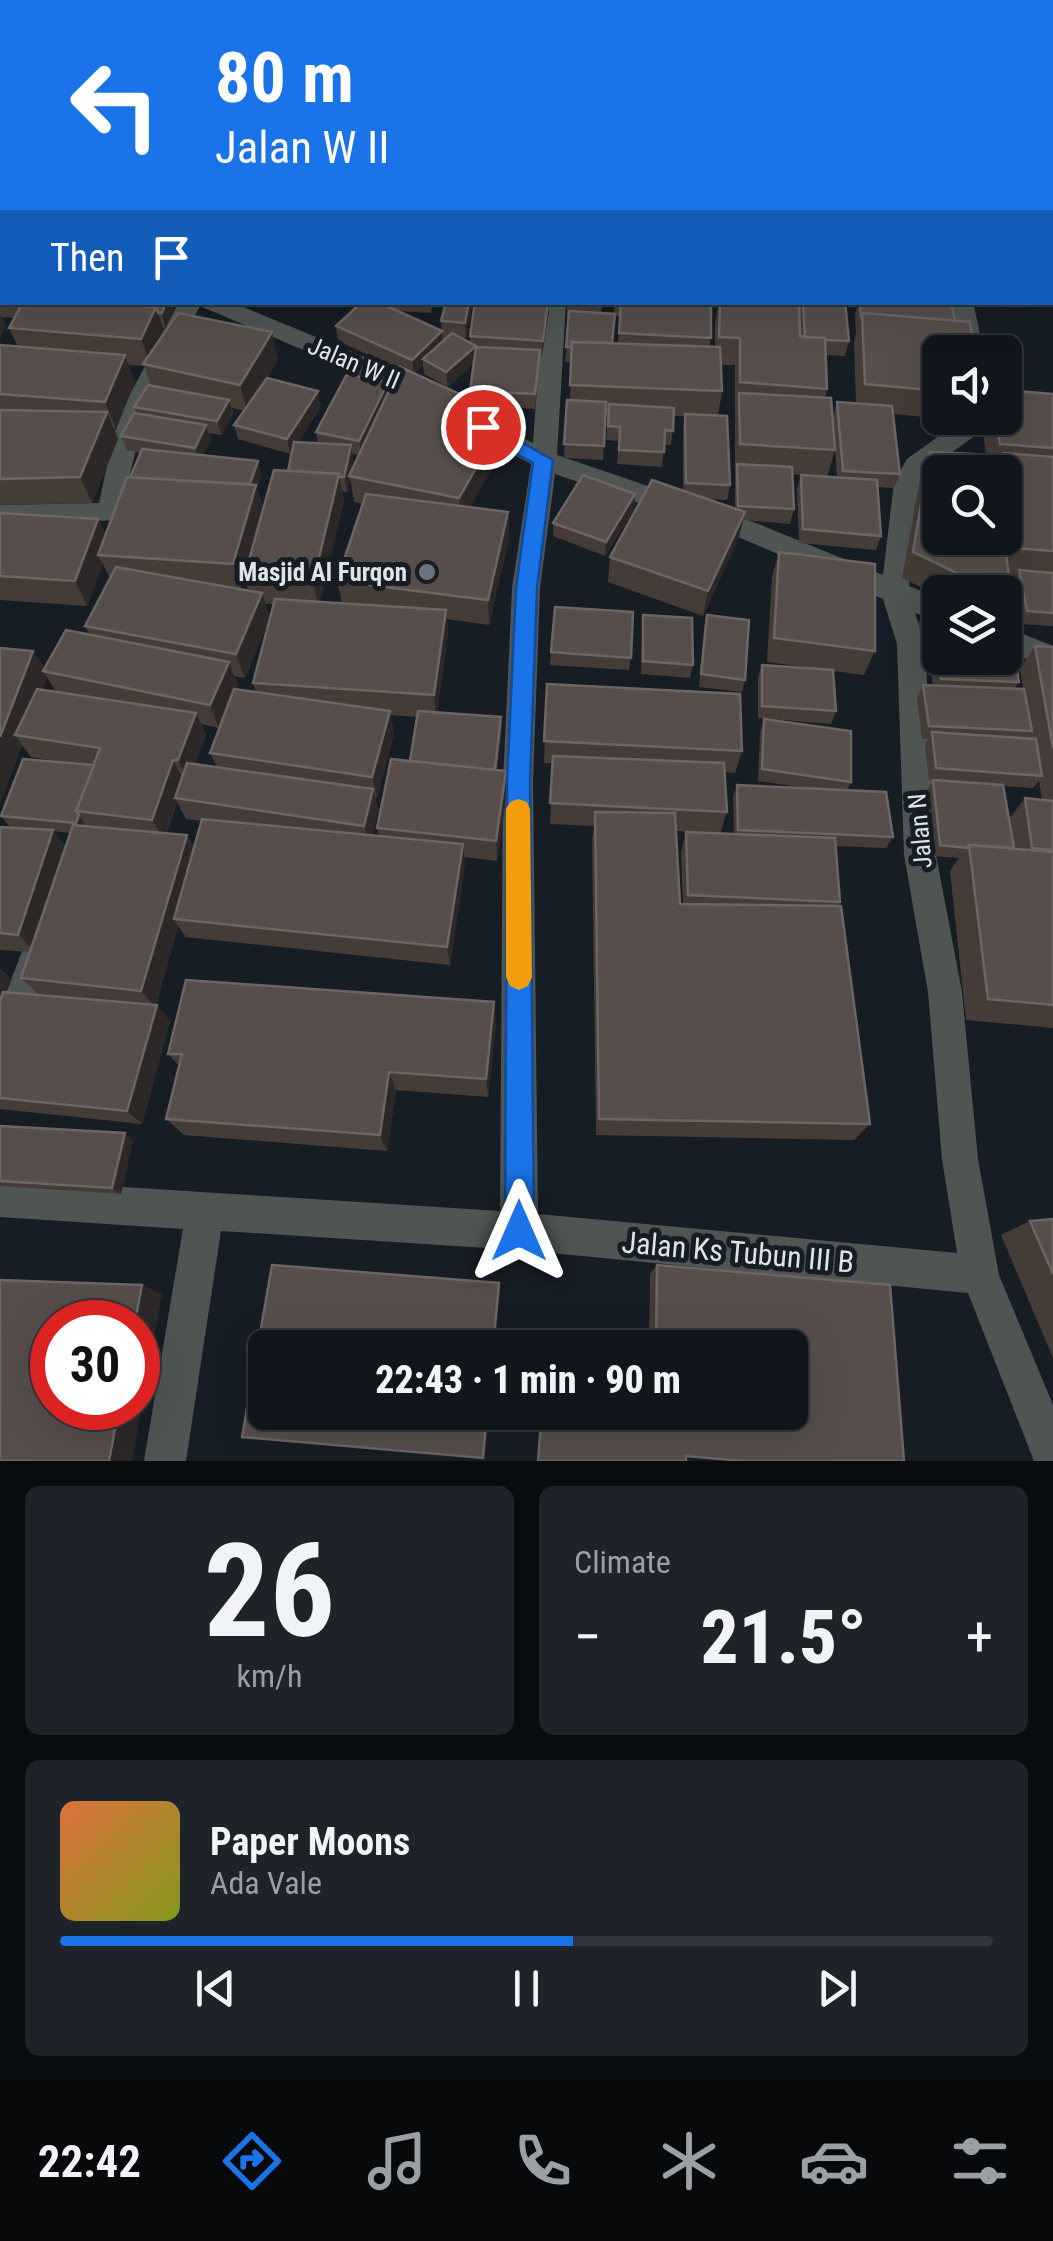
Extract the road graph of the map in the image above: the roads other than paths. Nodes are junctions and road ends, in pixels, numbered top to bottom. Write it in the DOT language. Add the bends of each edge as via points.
graph roads {
  1 [pos="189,305"];
  2 [pos="216,305"];
  3 [pos="555,305"];
  4 [pos="961,305"];
  5 [pos="968,335"];
  6 [pos="959,435"];
  7 [pos="544,460"];
  8 [pos="0,515"];
  9 [pos="895,592"];
  10 [pos="922,603"];
  11 [pos="1022,645"];
  12 [pos="1053,658"];
  13 [pos="53,911"];
  14 [pos="0,1056"];
  15 [pos="0,1198"];
  16 [pos="205,1213"];
  17 [pos="519,1231"];
  18 [pos="980,1275"];
  19 [pos="1053,1456"];
  20 [pos="165,1461"];
  1 -- 8 [label="street" via="126,437 110,513"];
  2 -- 7 [label="street, Jalan W II" via="392,378"];
  3 -- 7 [label="street"];
  4 -- 5 [label="street"];
  6 -- 9 [label="street, Jalan N" via="916,466 908,482"];
  7 -- 9 [label="street, Jalan W II" via="747,530"];
  7 -- 17 [label="street" via="526,588 518,782"];
  9 -- 10 [label="street, Jalan W II"];
  9 -- 18 [label="street, Jalan N" via="910,644 920,855 945,992 960,1159"];
  11 -- 12 [label="street"];
  13 -- 14 [label="street"];
  15 -- 16 [label="street, Jalan Ks Tubun III B"];
  16 -- 17 [label="street, Jalan Ks Tubun III B"];
  16 -- 20 [label="street"];
  17 -- 18 [label="street, Jalan Ks Tubun III B"];
  18 -- 19 [label="street"];
}
